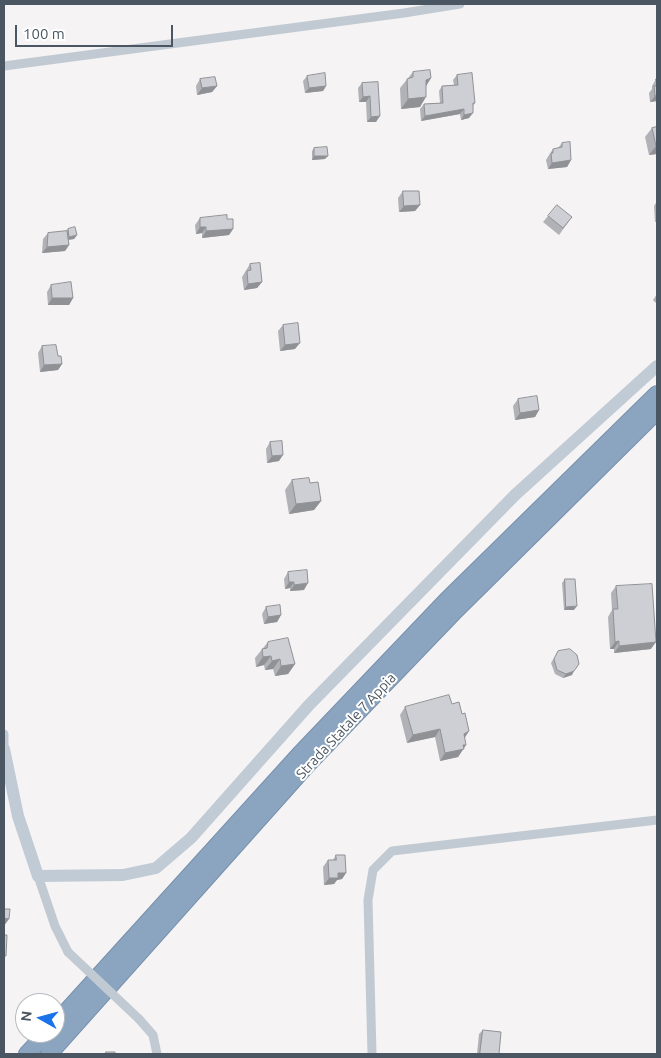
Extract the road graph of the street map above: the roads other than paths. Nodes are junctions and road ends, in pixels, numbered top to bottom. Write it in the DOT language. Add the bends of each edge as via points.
graph roads {
  1 [pos="460,4"];
  2 [pos="4,66"];
  3 [pos="657,366"];
  4 [pos="657,394"];
  5 [pos="657,411"];
  6 [pos="4,734"];
  7 [pos="4,749"];
  8 [pos="657,820"];
  9 [pos="38,876"];
  10 [pos="65,1013"];
  11 [pos="37,1043"];
  12 [pos="27,1054"];
  13 [pos="49,1054"];
  14 [pos="157,1054"];
  15 [pos="372,1054"];
  1 -- 2 [label="street"];
  3 -- 9 [label="street" via="515,495 309,705 191,838 156,868 123,875"];
  4 -- 10 [label="highway, Strada Statale 7 Appia" via="447,600 299,755"];
  5 -- 13 [label="highway, Strada Statale 7 Appia" via="456,610 308,764"];
  6 -- 7 [label="street"];
  7 -- 9 [label="street" via="18,816"];
  8 -- 15 [label="street" via="392,851 373,870 368,900"];
  9 -- 14 [label="street, bridge" via="55,926 68,952 153,1035"];
  11 -- 12 [label="highway"];
}
